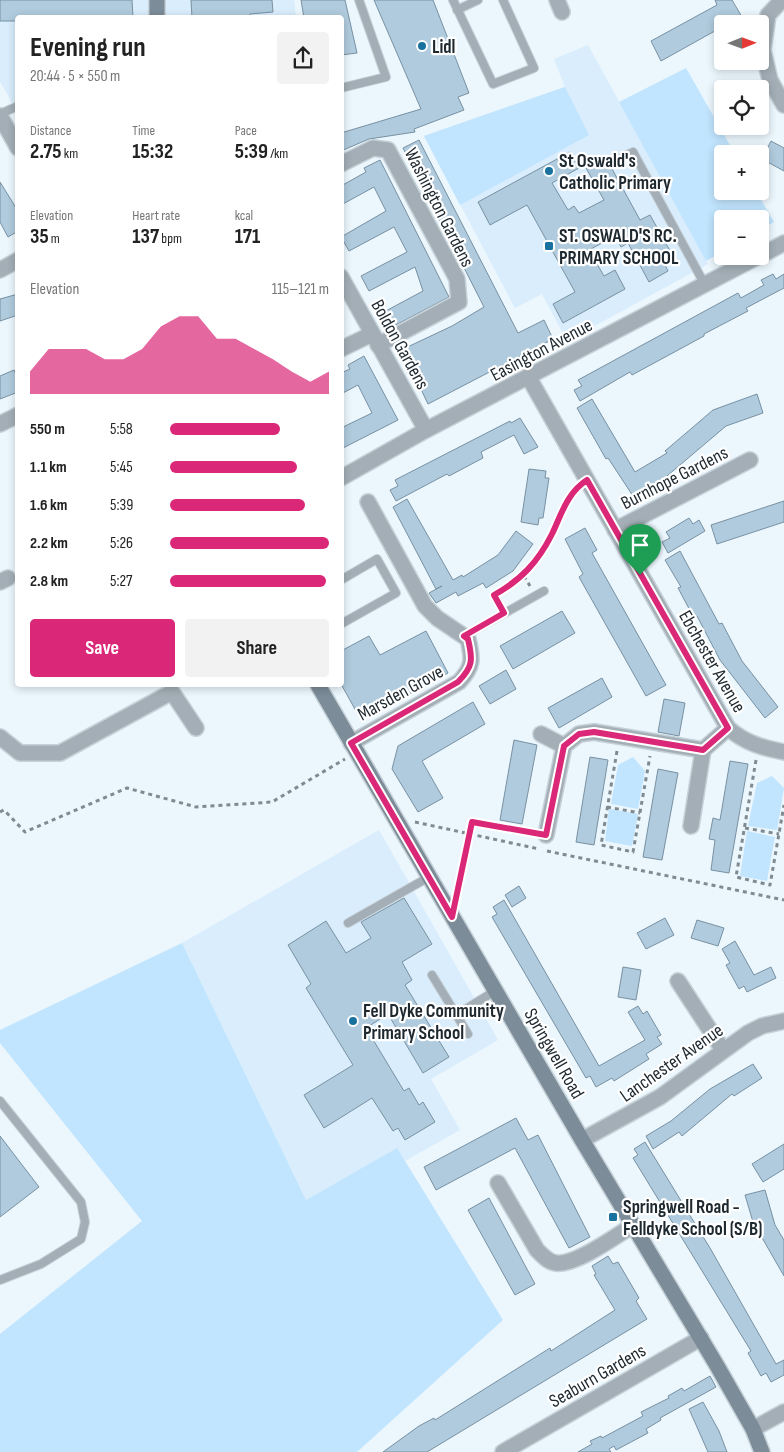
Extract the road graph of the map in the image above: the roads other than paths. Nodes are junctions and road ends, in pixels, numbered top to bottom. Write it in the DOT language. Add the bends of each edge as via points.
graph roads {
  1 [pos="157,0"];
  2 [pos="359,0"];
  3 [pos="453,0"];
  4 [pos="478,0"];
  5 [pos="502,0"];
  6 [pos="782,0"];
  7 [pos="457,10"];
  8 [pos="157,15"];
  9 [pos="344,87"];
  10 [pos="784,105"];
  11 [pos="15,108"];
  12 [pos="0,115"];
  13 [pos="15,142"];
  14 [pos="617,160"];
  15 [pos="344,162"];
  16 [pos="784,243"];
  17 [pos="769,251"];
  18 [pos="15,262"];
  19 [pos="743,265"];
  20 [pos="0,270"];
  21 [pos="344,282"];
  22 [pos="705,285"];
  23 [pos="375,339"];
  24 [pos="344,348"];
  25 [pos="529,378"];
  26 [pos="15,416"];
  27 [pos="0,424"];
  28 [pos="426,430"];
  29 [pos="750,460"];
  30 [pos="344,476"];
  31 [pos="368,502"];
  32 [pos="615,530"];
  33 [pos="344,578"];
  34 [pos="544,591"];
  35 [pos="344,622"];
  36 [pos="464,636"];
  37 [pos="319,687"];
  38 [pos="196,728"];
  39 [pos="728,728"];
  40 [pos="541,734"];
  41 [pos="0,737"];
  42 [pos="564,746"];
  43 [pos="354,747"];
  44 [pos="703,750"];
  45 [pos="784,752"];
  46 [pos="692,826"];
  47 [pos="546,835"];
  48 [pos="429,877"];
  49 [pos="348,923"];
  50 [pos="432,975"];
  51 [pos="678,981"];
  52 [pos="495,991"];
  53 [pos="456,1015"];
  54 [pos="784,1021"];
  55 [pos="468,1034"];
  56 [pos="722,1050"];
  57 [pos="0,1101"];
  58 [pos="582,1140"];
  59 [pos="498,1183"];
  60 [pos="632,1226"];
  61 [pos="0,1280"];
  62 [pos="701,1338"];
  63 [pos="784,1412"];
  64 [pos="758,1440"];
  65 [pos="511,1450"];
  1 -- 8 [label="main road"];
  2 -- 9 [label="lane" via="386,77"];
  3 -- 7 [label="lane"];
  4 -- 7 [label="lane"];
  5 -- 7 [label="lane" via="534,68 493,84"];
  6 -- 10 [label="street" via="768,15 763,50 770,80"];
  11 -- 12 [label="lane"];
  12 -- 13 [label="street"];
  14 -- 22 [label="lane" via="633,152"];
  15 -- 23 [label="street, Washington Gardens" via="373,148 388,150 457,279 459,302"];
  16 -- 17 [label="street, Easington Avenue"];
  18 -- 20 [label="street"];
  19 -- 22 [label="street, Easington Avenue"];
  21 -- 23 [label="street, Boldon Gardens"];
  22 -- 25 [label="street, Easington Avenue"];
  23 -- 24 [label="street"];
  23 -- 28 [label="street, Boldon Gardens"];
  25 -- 28 [label="street, Easington Avenue"];
  25 -- 32 [label="street, Ebchester Avenue"];
  26 -- 27 [label="street"];
  28 -- 30 [label="street, Easington Avenue"];
  29 -- 32 [label="street, Burnhope Gardens"];
  31 -- 36 [label="street" via="425,606"];
  32 -- 39 [label="street, Ebchester Avenue"];
  33 -- 35 [label="lane" via="377,560 396,593"];
  34 -- 36 [label="lane"];
  36 -- 43 [label="street, Marsden Grove" via="472,654 469,670 458,682"];
  37 -- 43 [label="main road, Springwell Road"];
  38 -- 41 [label="street" via="172,692 60,754 20,753"];
  39 -- 44 [label="street"];
  39 -- 45 [label="street, Ebchester Avenue" via="758,747"];
  40 -- 42 [label="street"];
  42 -- 44 [label="street" via="579,734 594,732"];
  42 -- 47 [label="street"];
  43 -- 48 [label="main road, Springwell Road"];
  44 -- 46 [label="street"];
  48 -- 49 [label="lane"];
  48 -- 52 [label="main road, Springwell Road"];
  50 -- 53 [label="lane"];
  51 -- 56 [label="street"];
  52 -- 53 [label="lane"];
  52 -- 58 [label="main road, Springwell Road"];
  53 -- 55 [label="lane"];
  54 -- 56 [label="street, Lanchester Avenue" via="762,1026"];
  56 -- 58 [label="street, Lanchester Avenue" via="660,1097"];
  57 -- 61 [label="lane" via="81,1202 85,1222 81,1238 41,1264"];
  58 -- 60 [label="main road, Springwell Road"];
  59 -- 60 [label="street" via="537,1250 556,1263 582,1256"];
  60 -- 62 [label="main road, Springwell Road"];
  62 -- 64 [label="main road, Springwell Road"];
  62 -- 65 [label="street, Seaburn Gardens"];
  63 -- 64 [label="street"];
}
